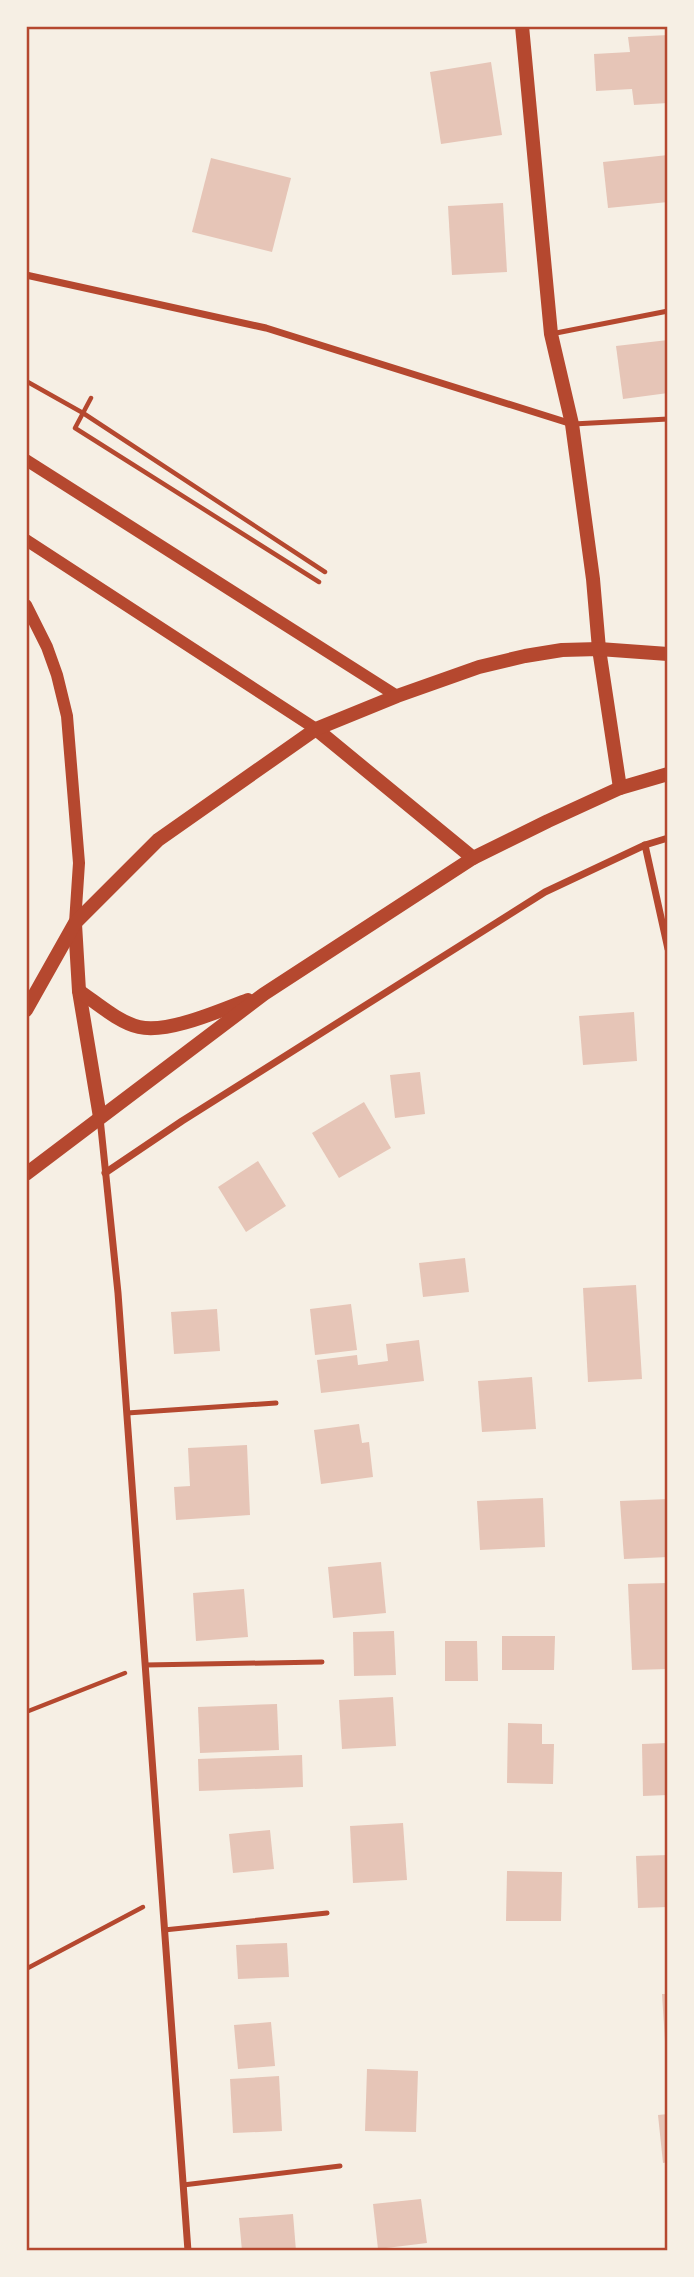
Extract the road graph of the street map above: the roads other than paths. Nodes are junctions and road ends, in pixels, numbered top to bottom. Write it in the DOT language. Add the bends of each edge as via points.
graph roads {
  1 [pos="522,26"];
  2 [pos="26,275"];
  3 [pos="668,311"];
  4 [pos="551,334"];
  5 [pos="668,419"];
  6 [pos="572,424"];
  7 [pos="26,460"];
  8 [pos="26,540"];
  9 [pos="26,605"];
  10 [pos="599,649"];
  11 [pos="668,654"];
  12 [pos="397,696"];
  13 [pos="316,729"];
  14 [pos="668,774"];
  15 [pos="620,789"];
  16 [pos="668,838"];
  17 [pos="645,845"];
  18 [pos="473,858"];
  19 [pos="75,923"];
  20 [pos="668,949"];
  21 [pos="79,991"];
  22 [pos="264,994"];
  23 [pos="26,1010"];
  24 [pos="100,1117"];
  25 [pos="105,1173"];
  26 [pos="26,1174"];
  27 [pos="276,1403"];
  28 [pos="127,1413"];
  29 [pos="322,1662"];
  30 [pos="145,1665"];
  31 [pos="327,1913"];
  32 [pos="164,1930"];
  33 [pos="340,2166"];
  34 [pos="183,2185"];
  35 [pos="188,2251"];
  1 -- 4 [label="main road"];
  2 -- 6 [label="street" via="266,328"];
  3 -- 4 [label="lane"];
  4 -- 6 [label="main road"];
  5 -- 6 [label="lane"];
  6 -- 10 [label="main road"];
  7 -- 12 [label="street"];
  8 -- 13 [label="street"];
  9 -- 19 [label="street" via="47,647 67,716 79,863"];
  10 -- 11 [label="main road"];
  10 -- 12 [label="main road" via="525,656"];
  10 -- 15 [label="main road"];
  12 -- 13 [label="main road"];
  13 -- 18 [label="main road"];
  13 -- 19 [label="main road" via="158,840"];
  14 -- 15 [label="main road"];
  15 -- 18 [label="main road"];
  16 -- 17 [label="street"];
  17 -- 20 [label="street"];
  17 -- 25 [label="street" via="545,892"];
  18 -- 22 [label="main road"];
  19 -- 21 [label="main road"];
  19 -- 23 [label="main road"];
  21 -- 22 [label="main road" via="140,1028 197,1020"];
  21 -- 24 [label="main road"];
  22 -- 24 [label="main road"];
  24 -- 25 [label="street"];
  24 -- 26 [label="main road"];
  25 -- 28 [label="street"];
  27 -- 28 [label="lane"];
  28 -- 30 [label="street"];
  29 -- 30 [label="lane"];
  30 -- 32 [label="street"];
  31 -- 32 [label="lane"];
  32 -- 34 [label="street"];
  33 -- 34 [label="lane"];
  34 -- 35 [label="street"];
}
